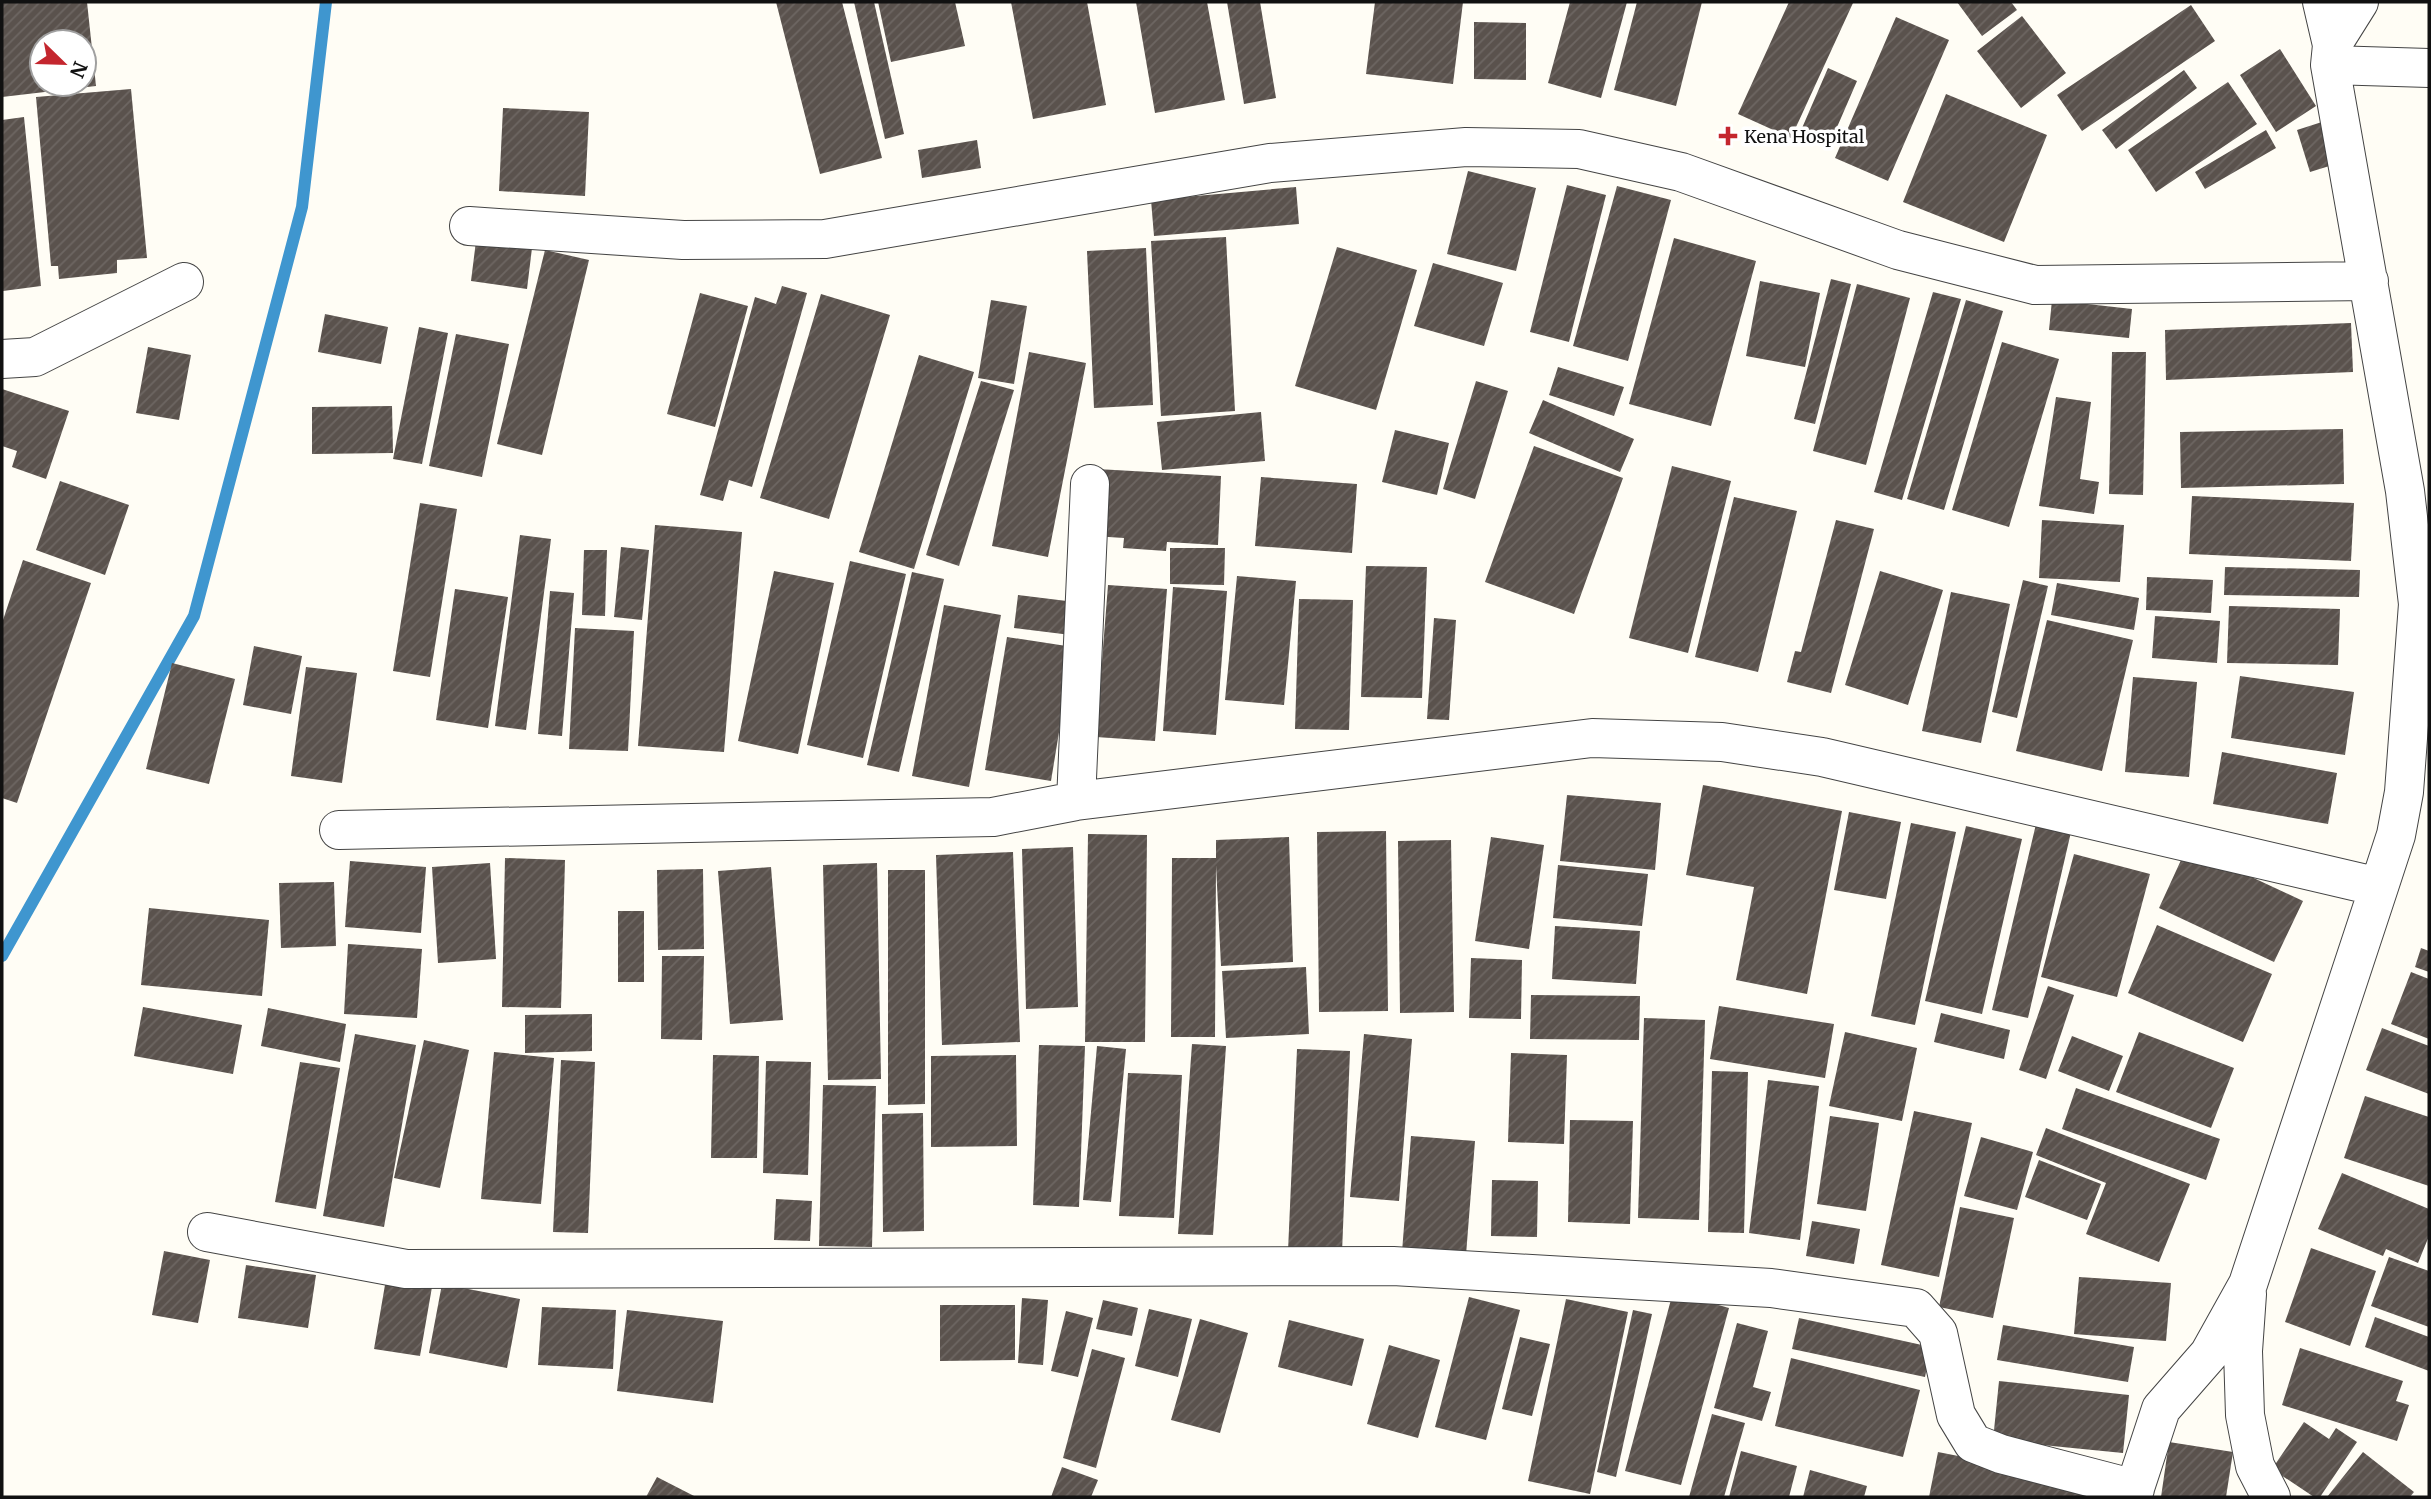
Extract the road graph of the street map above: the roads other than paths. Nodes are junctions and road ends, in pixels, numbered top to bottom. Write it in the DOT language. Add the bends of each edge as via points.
graph roads {
  1 [pos="2322,2"];
  2 [pos="2359,2"];
  3 [pos="2331,55"];
  4 [pos="2429,68"];
  5 [pos="469,226"];
  6 [pos="2368,281"];
  7 [pos="184,282"];
  8 [pos="2,359"];
  9 [pos="1090,484"];
  10 [pos="2417,793"];
  11 [pos="1076,801"];
  12 [pos="339,830"];
  13 [pos="2379,887"];
  14 [pos="206,1231"];
  15 [pos="2248,1284"];
  16 [pos="2134,1493"];
  17 [pos="2271,1497"];
  1 -- 3 [label="street"];
  2 -- 3 [label="street"];
  3 -- 4 [label="street"];
  3 -- 6 [label="street"];
  5 -- 6 [label="street" via="683,240 825,239 1270,163 1466,147 1579,149 1681,172 1898,250 2035,285"];
  6 -- 10 [label="street" via="2405,491 2418,604"];
  7 -- 8 [label="street" via="35,356"];
  9 -- 11 [label="street"];
  10 -- 13 [label="street" via="2396,835"];
  11 -- 12 [label="street" via="993,817"];
  11 -- 13 [label="street" via="1592,738 1723,742 1822,757"];
  13 -- 15 [label="street"];
  14 -- 16 [label="street" via="406,1269 1393,1266 1784,1290 1916,1308 1938,1334 1956,1415 1973,1443"];
  15 -- 16 [label="street" via="2209,1354 2161,1409"];
  15 -- 17 [label="street" via="2245,1415 2255,1466"];
}
